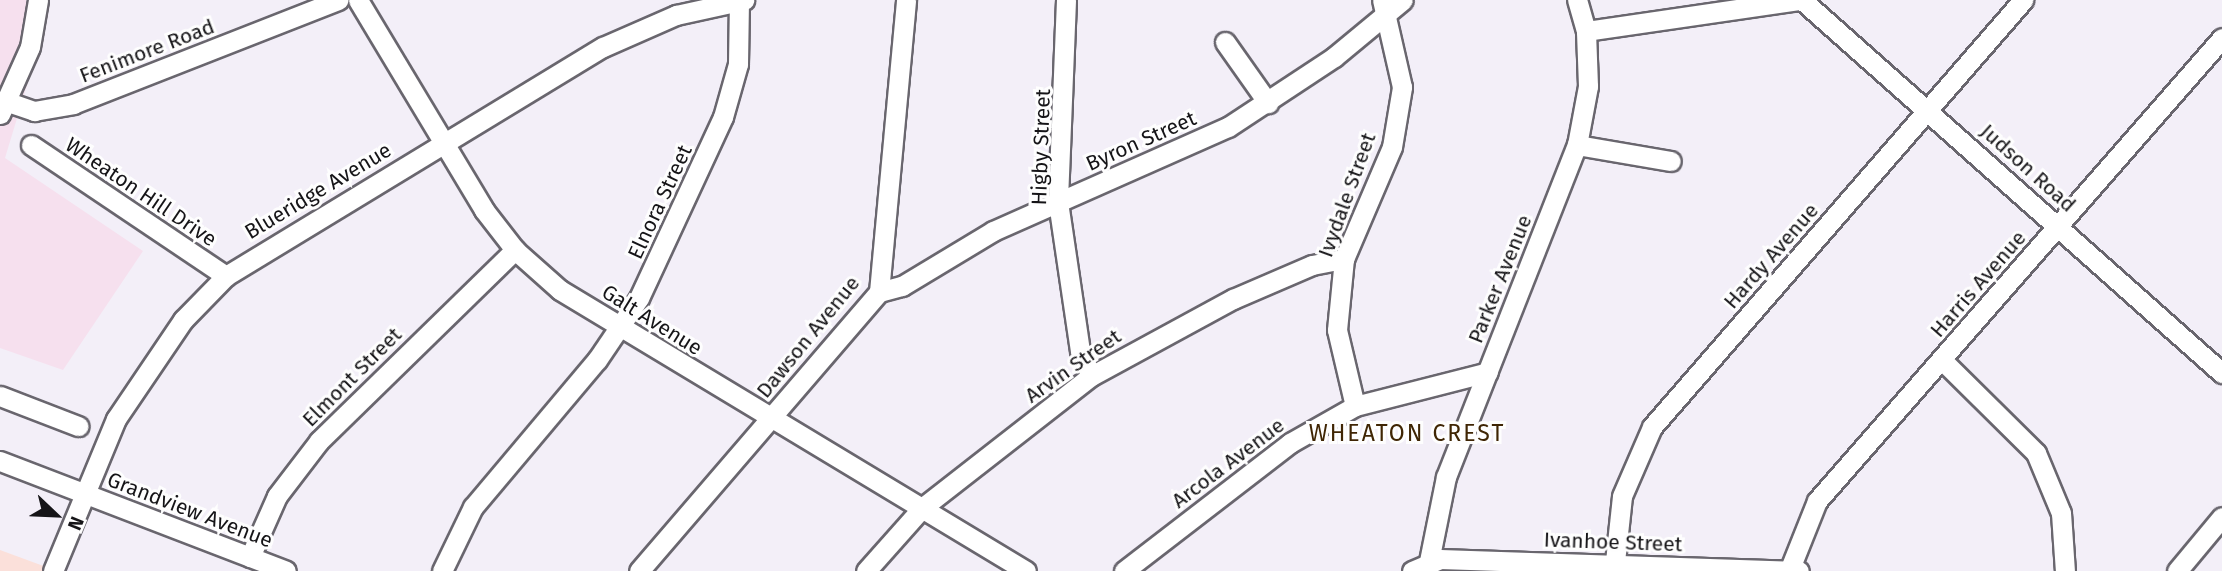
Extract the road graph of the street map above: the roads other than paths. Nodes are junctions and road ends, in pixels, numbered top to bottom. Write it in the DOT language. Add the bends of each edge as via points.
graph roads {
  1 [pos="38,0"];
  2 [pos="338,0"];
  3 [pos="358,0"];
  4 [pos="741,0"];
  5 [pos="906,0"];
  6 [pos="1066,0"];
  7 [pos="1403,0"];
  8 [pos="1577,0"];
  9 [pos="1800,0"];
  10 [pos="2024,0"];
  11 [pos="1384,8"];
  12 [pos="1586,31"];
  13 [pos="2222,38"];
  14 [pos="1226,42"];
  15 [pos="1268,103"];
  16 [pos="4,108"];
  17 [pos="1928,109"];
  18 [pos="443,142"];
  19 [pos="31,145"];
  20 [pos="1577,145"];
  21 [pos="1671,161"];
  22 [pos="1058,202"];
  23 [pos="2059,226"];
  24 [pos="515,250"];
  25 [pos="1344,259"];
  26 [pos="226,276"];
  27 [pos="879,292"];
  28 [pos="621,328"];
  29 [pos="1942,360"];
  30 [pos="1488,372"];
  31 [pos="2222,373"];
  32 [pos="1091,376"];
  33 [pos="0,396"];
  34 [pos="1355,406"];
  35 [pos="770,419"];
  36 [pos="78,426"];
  37 [pos="0,461"];
  38 [pos="83,494"];
  39 [pos="922,508"];
  40 [pos="2222,517"];
  41 [pos="250,557"];
  42 [pos="1422,568"];
  43 [pos="1614,568"];
  44 [pos="54,571"];
  45 [pos="286,571"];
  46 [pos="442,571"];
  47 [pos="639,571"];
  48 [pos="866,571"];
  49 [pos="1026,571"];
  50 [pos="1124,571"];
  51 [pos="1792,571"];
  52 [pos="2065,571"];
  53 [pos="2177,571"];
  1 -- 16 [label="street" via="30,47"];
  2 -- 16 [label="street, Fenimore Road" via="73,104 34,111"];
  3 -- 18 [label="street, Galt Avenue"];
  4 -- 18 [label="street, Blueridge Avenue" via="676,15 603,47"];
  4 -- 28 [label="street, Elnora Street" via="738,64 723,117 702,171"];
  5 -- 27 [label="street, Dawson Avenue" via="892,102"];
  6 -- 22 [label="street, Higby Street"];
  7 -- 11 [label="street, Byron Street"];
  8 -- 12 [label="street, Parker Avenue"];
  9 -- 12 [label="street, Judson Road"];
  9 -- 17 [label="street, Judson Road"];
  10 -- 17 [label="street, Hardy Avenue"];
  11 -- 15 [label="street, Byron Street"];
  11 -- 25 [label="street, Ivydale Street" via="1402,87 1392,147"];
  12 -- 20 [label="street, Parker Avenue" via="1588,86"];
  13 -- 23 [label="street, Harris Avenue"];
  14 -- 15 [label="street"];
  15 -- 22 [label="street, Byron Street" via="1204,138"];
  17 -- 23 [label="street, Judson Road"];
  17 -- 43 [label="street, Hardy Avenue" via="1652,427 1622,496"];
  18 -- 24 [label="street, Galt Avenue"];
  18 -- 26 [label="street, Blueridge Avenue"];
  19 -- 26 [label="street, Wheaton Hill Drive"];
  20 -- 21 [label="street"];
  20 -- 30 [label="street, Parker Avenue"];
  22 -- 27 [label="street, Byron Street" via="993,231 902,286"];
  22 -- 32 [label="street, Higby Street" via="1080,351"];
  23 -- 29 [label="street, Harris Avenue"];
  23 -- 31 [label="street, Judson Road"];
  24 -- 28 [label="street, Galt Avenue" via="560,290"];
  24 -- 41 [label="street, Elmont Street" via="318,440 277,496"];
  25 -- 32 [label="street, Arvin Street" via="1312,265 1233,299"];
  25 -- 34 [label="street, Ivydale Street" via="1337,330"];
  26 -- 38 [label="street, Blueridge Avenue" via="148,369 116,419"];
  27 -- 35 [label="street, Dawson Avenue"];
  28 -- 35 [label="street, Galt Avenue"];
  28 -- 46 [label="street, Elnora Street" via="474,506"];
  29 -- 51 [label="street, Harris Avenue" via="1817,501"];
  29 -- 52 [label="street" via="2036,453 2062,513"];
  30 -- 34 [label="street, Arcola Avenue"];
  30 -- 42 [label="street, Parker Avenue" via="1446,477"];
  32 -- 39 [label="street, Arvin Street"];
  33 -- 36 [label="street"];
  34 -- 50 [label="street, Arcola Avenue" via="1290,443"];
  35 -- 39 [label="street, Galt Avenue"];
  35 -- 47 [label="street, Dawson Avenue"];
  37 -- 38 [label="street, Grandview Avenue"];
  38 -- 41 [label="street, Grandview Avenue"];
  38 -- 44 [label="street, Blueridge Avenue"];
  39 -- 48 [label="street, Arvin Street"];
  39 -- 49 [label="street, Galt Avenue"];
  40 -- 53 [label="street"];
  41 -- 45 [label="street, Grandview Avenue"];
  42 -- 43 [label="street, Ivanhoe Street"];
  43 -- 51 [label="street, Ivanhoe Street"];
}
